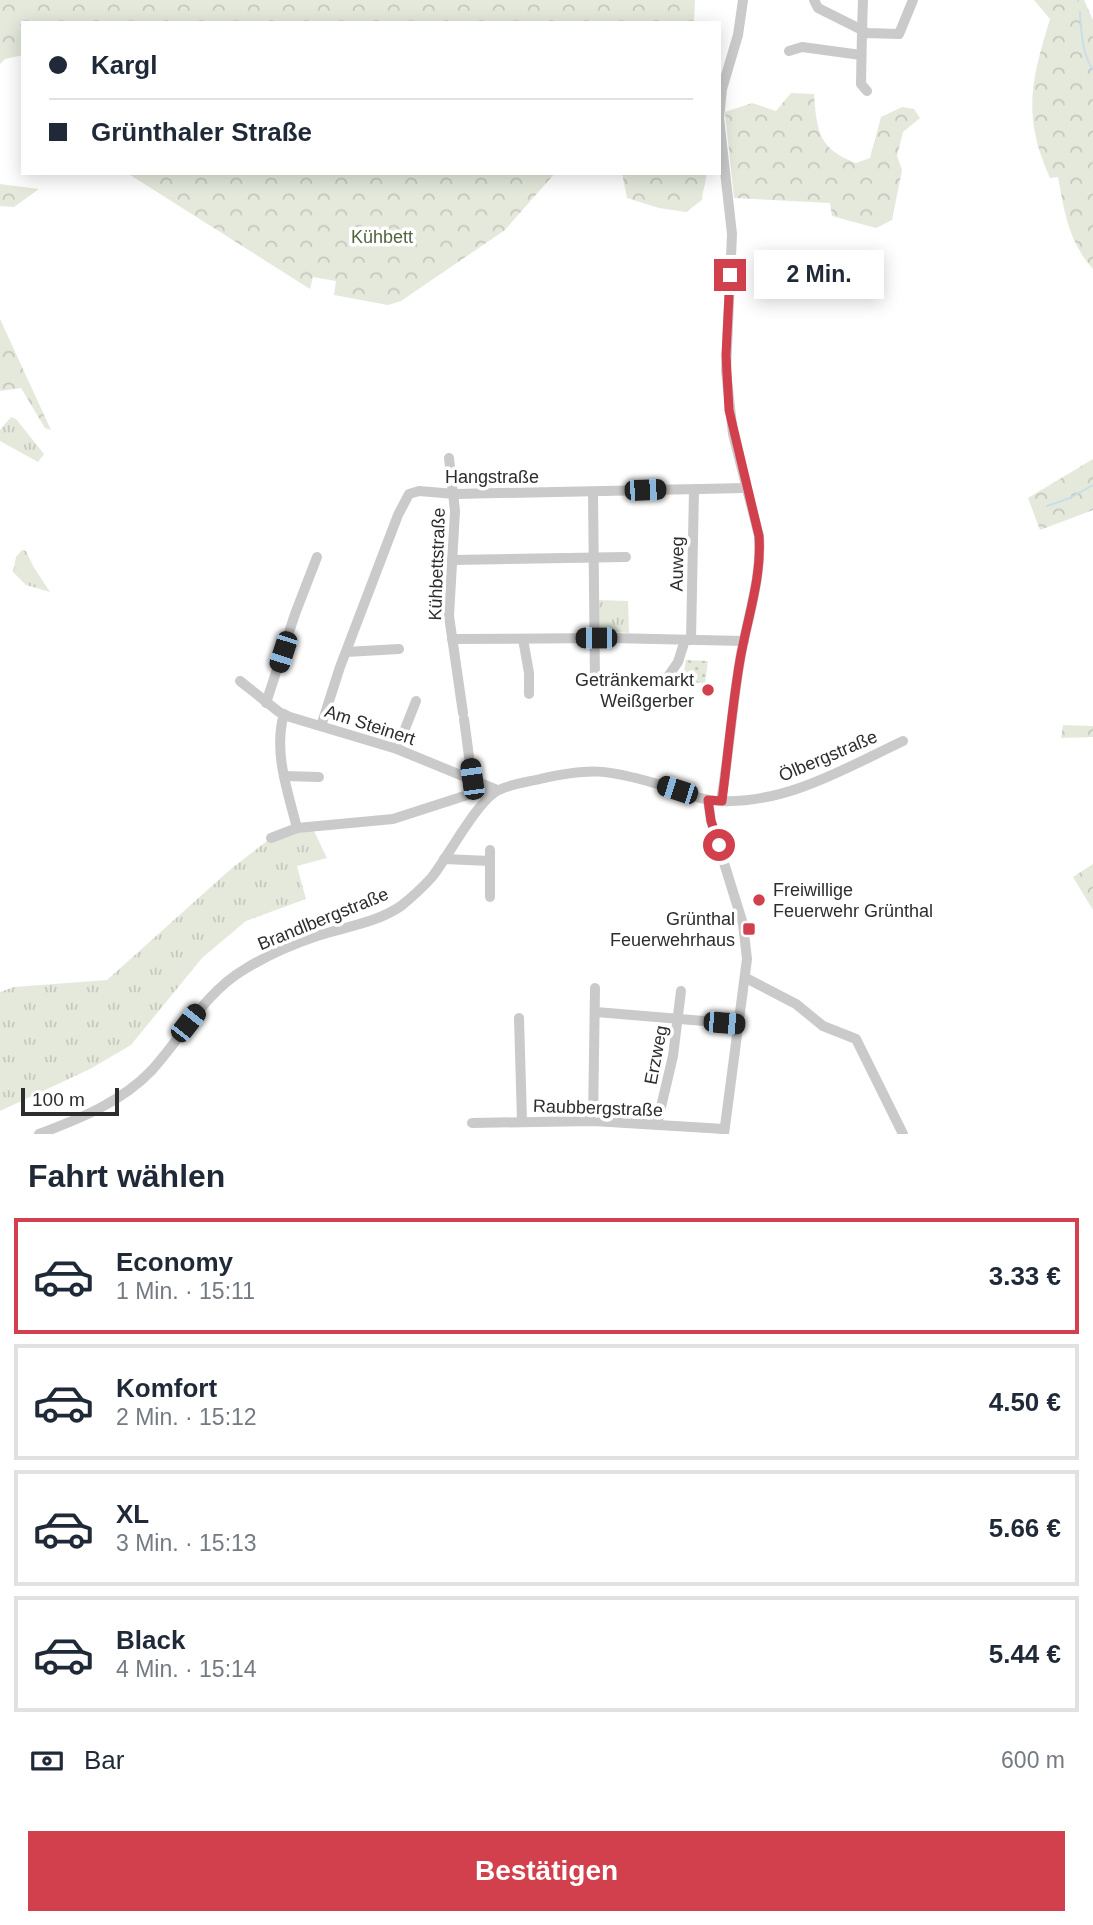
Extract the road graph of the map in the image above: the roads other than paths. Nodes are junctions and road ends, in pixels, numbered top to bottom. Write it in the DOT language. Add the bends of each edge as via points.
graph roads {
  1 [pos="743,0"];
  2 [pos="814,0"];
  3 [pos="863,0"];
  4 [pos="913,0"];
  5 [pos="862,30"];
  6 [pos="789,51"];
  7 [pos="861,55"];
  8 [pos="867,91"];
  9 [pos="721,99"];
  10 [pos="721,135"];
  11 [pos="449,458"];
  12 [pos="746,488"];
  13 [pos="694,489"];
  14 [pos="593,492"];
  15 [pos="455,494"];
  16 [pos="317,557"];
  17 [pos="595,557"];
  18 [pos="626,557"];
  19 [pos="452,560"];
  20 [pos="596,638"];
  21 [pos="452,639"];
  22 [pos="523,639"];
  23 [pos="688,640"];
  24 [pos="744,641"];
  25 [pos="399,649"];
  26 [pos="346,652"];
  27 [pos="669,675"];
  28 [pos="240,681"];
  29 [pos="595,683"];
  30 [pos="529,694"];
  31 [pos="416,701"];
  32 [pos="267,703"];
  33 [pos="284,714"];
  34 [pos="321,726"];
  35 [pos="904,741"];
  36 [pos="397,748"];
  37 [pos="284,776"];
  38 [pos="319,777"];
  39 [pos="472,779"];
  40 [pos="493,789"];
  41 [pos="708,800"];
  42 [pos="722,801"];
  43 [pos="297,828"];
  44 [pos="271,838"];
  45 [pos="444,859"];
  46 [pos="489,897"];
  47 [pos="746,978"];
  48 [pos="595,988"];
  49 [pos="681,991"];
  50 [pos="596,1012"];
  51 [pos="519,1018"];
  52 [pos="679,1018"];
  53 [pos="740,1024"];
  54 [pos="522,1121"];
  55 [pos="593,1121"];
  56 [pos="472,1123"];
  57 [pos="657,1124"];
  58 [pos="724,1131"];
  59 [pos="38,1134"];
  60 [pos="903,1134"];
  1 -- 9 [label="street"];
  2 -- 5 [label="street" via="818,8"];
  3 -- 5 [label="street"];
  4 -- 5 [label="street" via="899,34"];
  5 -- 7 [label="street"];
  6 -- 7 [label="street" via="802,47"];
  7 -- 8 [label="street" via="860,84"];
  10 -- 12 [label="street" via="732,227 726,355 729,410"];
  11 -- 15 [label="street, Kühbettstraße"];
  12 -- 13 [label="street, Hangstraße"];
  12 -- 24 [label="street" via="760,551"];
  13 -- 14 [label="street, Hangstraße"];
  13 -- 23 [label="street, Auweg"];
  14 -- 15 [label="street, Hangstraße"];
  14 -- 17 [label="street"];
  15 -- 19 [label="street, Kühbettstraße"];
  15 -- 26 [label="street, Hangstraße" via="409,494"];
  16 -- 32 [label="street"];
  17 -- 18 [label="street"];
  17 -- 19 [label="street"];
  17 -- 20 [label="street"];
  19 -- 21 [label="street, Kühbettstraße"];
  20 -- 22 [label="street"];
  20 -- 23 [label="street"];
  20 -- 29 [label="street"];
  21 -- 22 [label="street"];
  21 -- 39 [label="street, Kühbettstraße"];
  22 -- 30 [label="street"];
  23 -- 24 [label="street"];
  23 -- 27 [label="street"];
  24 -- 42 [label="street"];
  25 -- 26 [label="street"];
  26 -- 34 [label="street, Hangstraße"];
  28 -- 32 [label="street, Am Steinert"];
  31 -- 36 [label="street"];
  32 -- 33 [label="street, Am Steinert"];
  33 -- 34 [label="street, Am Steinert"];
  33 -- 37 [label="street" via="279,741"];
  34 -- 36 [label="street, Am Steinert"];
  35 -- 42 [label="street, Ölbergstraße" via="793,790"];
  36 -- 39 [label="street, Am Steinert"];
  37 -- 38 [label="street"];
  37 -- 43 [label="street"];
  39 -- 40 [label="street, Am Steinert"];
  40 -- 41 [label="street" via="596,770"];
  40 -- 43 [label="street" via="393,819"];
  40 -- 45 [label="street, Brandlbergstraße"];
  41 -- 42 [label="street, Ölbergstraße"];
  41 -- 47 [label="street" via="743,924"];
  43 -- 44 [label="street"];
  45 -- 46 [label="street" via="489,855"];
  45 -- 59 [label="street, Brandlbergstraße" via="430,879 382,916 316,937 244,969 201,1008 133,1087 104,1106"];
  47 -- 53 [label="street"];
  47 -- 60 [label="street" via="796,1003 823,1026 856,1039"];
  48 -- 50 [label="street"];
  49 -- 52 [label="street, Erzweg"];
  50 -- 52 [label="street"];
  50 -- 55 [label="street"];
  51 -- 54 [label="street"];
  52 -- 53 [label="street"];
  52 -- 57 [label="street, Erzweg"];
  53 -- 58 [label="street"];
  54 -- 55 [label="street, Raubbergstraße"];
  54 -- 56 [label="street, Raubbergstraße"];
  55 -- 57 [label="street, Raubbergstraße"];
  57 -- 58 [label="street, Raubbergstraße"];
}
